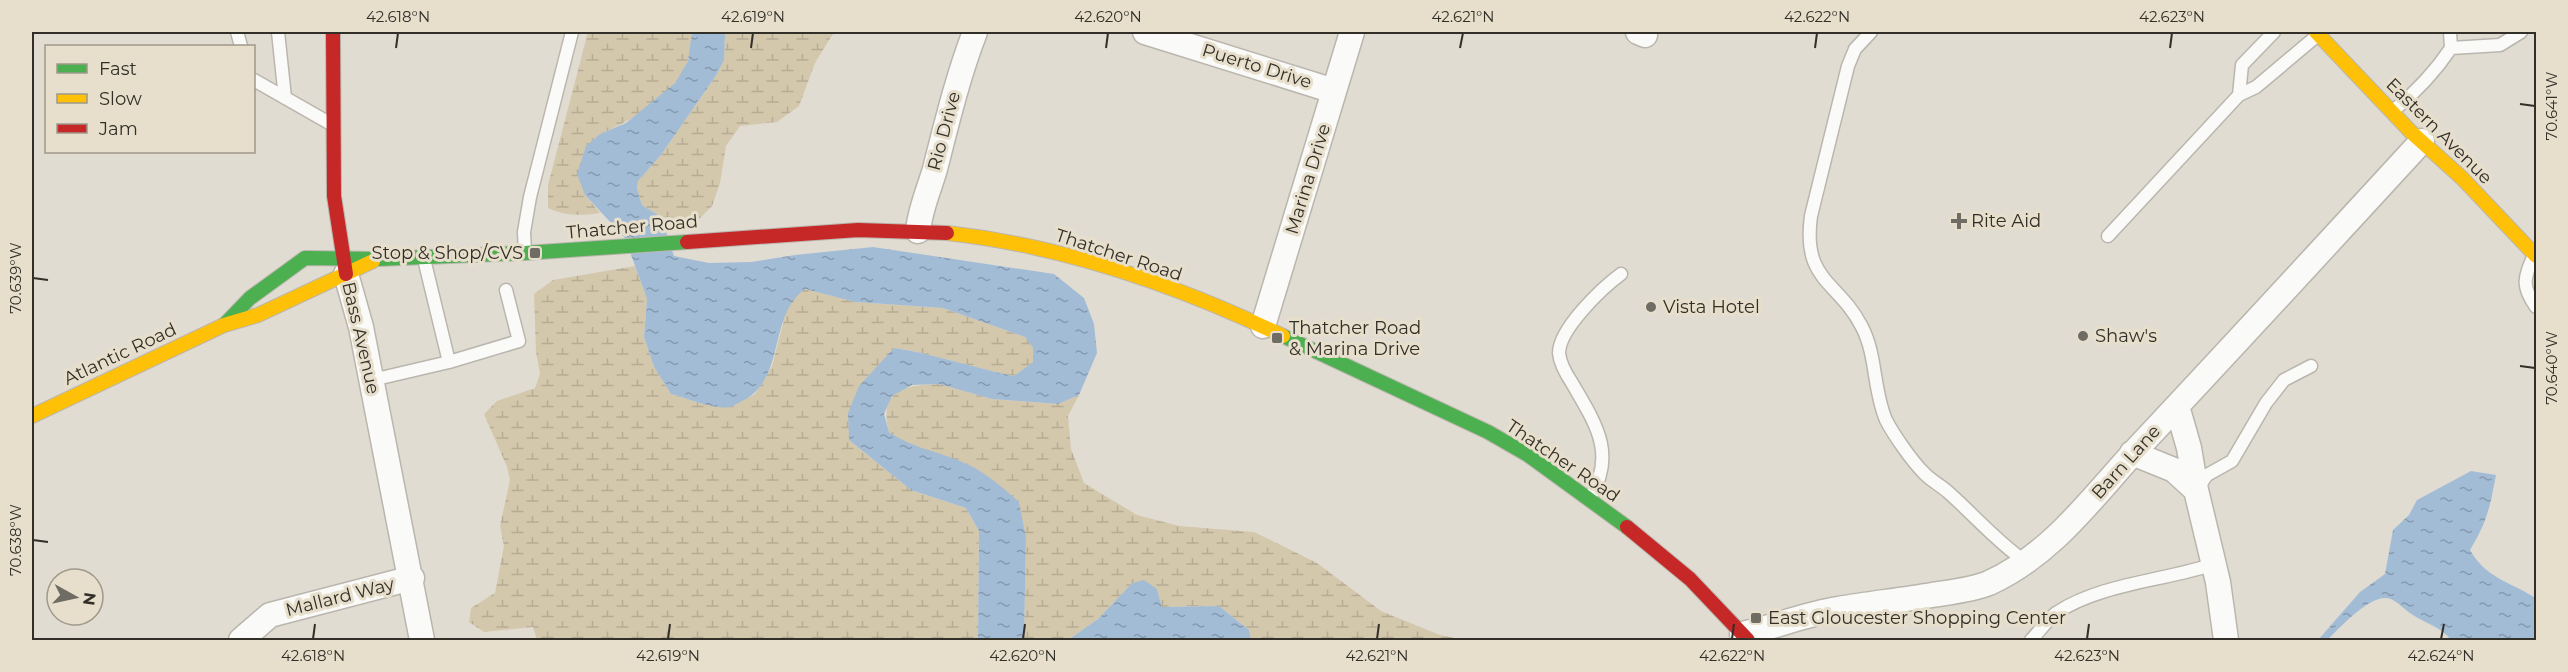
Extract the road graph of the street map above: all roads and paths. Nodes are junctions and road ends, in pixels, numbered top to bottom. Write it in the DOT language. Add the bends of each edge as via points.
graph roads {
  1 [pos="278,32"];
  2 [pos="333,32"];
  3 [pos="572,32"];
  4 [pos="975,32"];
  5 [pos="1145,32"];
  6 [pos="1352,32"];
  7 [pos="1871,32"];
  8 [pos="2274,32"];
  9 [pos="2450,32"];
  10 [pos="2521,32"];
  11 [pos="2317,33"];
  12 [pos="2451,48"];
  13 [pos="255,81"];
  14 [pos="1335,91"];
  15 [pos="2239,95"];
  16 [pos="285,98"];
  17 [pos="2392,112"];
  18 [pos="334,126"];
  19 [pos="2422,141"];
  20 [pos="918,231"];
  21 [pos="2108,236"];
  22 [pos="525,253"];
  23 [pos="2536,255"];
  24 [pos="424,258"];
  25 [pos="344,266"];
  26 [pos="1621,274"];
  27 [pos="506,290"];
  28 [pos="2536,307"];
  29 [pos="224,325"];
  30 [pos="1263,326"];
  31 [pos="449,362"];
  32 [pos="2311,366"];
  33 [pos="372,380"];
  34 [pos="2177,406"];
  35 [pos="32,416"];
  36 [pos="2132,453"];
  37 [pos="2196,490"];
  38 [pos="1589,499"];
  39 [pos="2026,562"];
  40 [pos="2214,564"];
  41 [pos="412,578"];
  42 [pos="1745,637"];
  43 [pos="241,640"];
  44 [pos="422,640"];
  45 [pos="2031,640"];
  46 [pos="2226,640"];
  1 -- 16 [label="lane"];
  2 -- 18 [label="main road, Bass Avenue"];
  3 -- 22 [label="lane" via="530,197"];
  4 -- 20 [label="street, Rio Drive" via="920,211"];
  5 -- 14 [label="street, Puerto Drive"];
  6 -- 14 [label="street, Marina Drive"];
  7 -- 39 [label="lane" via="1855,49 1848,66 1811,216 1810,253 1824,280 1861,325 1872,350 1887,420 1909,454 1922,472"];
  8 -- 15 [label="lane" via="2242,65"];
  9 -- 12 [label="lane"];
  10 -- 12 [label="lane" via="2500,45"];
  11 -- 15 [label="lane" via="2256,87"];
  11 -- 17 [label="main road, Eastern Avenue"];
  12 -- 17 [label="lane" via="2413,95"];
  13 -- 16 [label="lane"];
  14 -- 30 [label="street, Marina Drive"];
  15 -- 21 [label="lane"];
  16 -- 18 [label="lane"];
  17 -- 19 [label="main road, Eastern Avenue"];
  18 -- 25 [label="main road, Bass Avenue" via="334,196"];
  19 -- 23 [label="main road, Eastern Avenue"];
  19 -- 34 [label="street, Barn Lane"];
  20 -- 22 [label="main road, Thatcher Road" via="858,230"];
  20 -- 30 [label="main road, Thatcher Road" via="974,236 1077,257 1135,275"];
  22 -- 24 [label="main road, Thatcher Road"];
  23 -- 28 [label="lane" via="2525,277 2527,295"];
  24 -- 25 [label="main road, Thatcher Road" via="378,259"];
  24 -- 31 [label="lane"];
  25 -- 29 [label="main road, Atlantic Road" via="258,315"];
  25 -- 29 [label="main road, Atlantic Road" via="305,258 250,298"];
  25 -- 33 [label="street, Bass Avenue"];
  26 -- 38 [label="lane" via="1571,324 1559,354 1592,418 1602,448 1603,468"];
  27 -- 31 [label="lane" via="519,341"];
  29 -- 35 [label="main road, Atlantic Road"];
  30 -- 38 [label="main road, Thatcher Road" via="1488,432"];
  31 -- 33 [label="lane"];
  32 -- 37 [label="lane" via="2284,380 2266,402 2232,461 2207,475"];
  33 -- 41 [label="street, Bass Avenue"];
  34 -- 36 [label="street, Barn Lane"];
  34 -- 37 [label="street"];
  36 -- 37 [label="street" via="2174,470"];
  36 -- 39 [label="street, Barn Lane" via="2068,526"];
  37 -- 40 [label="street"];
  38 -- 42 [label="main road, Thatcher Road" via="1690,579"];
  39 -- 42 [label="street, Barn Lane" via="1988,584 1799,617"];
  40 -- 45 [label="lane" via="2077,603 2055,614"];
  40 -- 46 [label="street"];
  41 -- 43 [label="street, Mallard Way" via="270,615"];
  41 -- 44 [label="street, Bass Avenue"];
}
